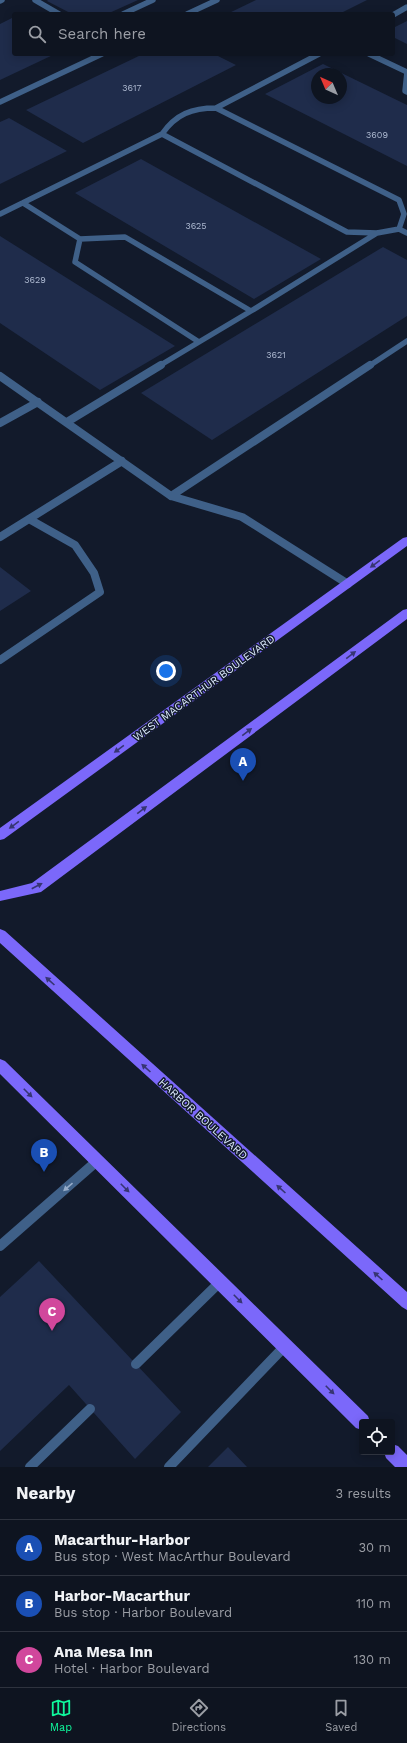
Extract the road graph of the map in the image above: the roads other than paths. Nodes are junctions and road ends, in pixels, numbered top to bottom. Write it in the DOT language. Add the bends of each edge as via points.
graph roads {
  1 [pos="35,0"];
  2 [pos="153,0"];
  3 [pos="217,0"];
  4 [pos="407,8"];
  5 [pos="56,12"];
  6 [pos="127,12"];
  7 [pos="191,12"];
  8 [pos="395,14"];
  9 [pos="98,56"];
  10 [pos="315,56"];
  11 [pos="374,56"];
  12 [pos="407,72"];
  13 [pos="407,92"];
  14 [pos="0,102"];
  15 [pos="216,108"];
  16 [pos="162,134"];
  17 [pos="23,203"];
  18 [pos="0,214"];
  19 [pos="399,229"];
  20 [pos="377,233"];
  21 [pos="407,233"];
  22 [pos="80,239"];
  23 [pos="251,311"];
  24 [pos="407,341"];
  25 [pos="199,342"];
  26 [pos="0,376"];
  27 [pos="38,402"];
  28 [pos="67,422"];
  29 [pos="0,423"];
  30 [pos="122,461"];
  31 [pos="171,496"];
  32 [pos="29,519"];
  33 [pos="0,537"];
  34 [pos="407,541"];
  35 [pos="348,584"];
  36 [pos="407,613"];
  37 [pos="0,660"];
  38 [pos="0,835"];
  39 [pos="0,896"];
  40 [pos="0,935"];
  41 [pos="0,1065"];
  42 [pos="97,1161"];
  43 [pos="0,1246"];
  44 [pos="220,1282"];
  45 [pos="407,1302"];
  46 [pos="286,1346"];
  47 [pos="136,1364"];
  48 [pos="90,1409"];
  49 [pos="359,1419"];
  50 [pos="395,1455"];
  51 [pos="30,1467"];
  52 [pos="170,1467"];
  53 [pos="407,1467"];
  1 -- 5 [label="lane"];
  2 -- 6 [label="lane"];
  3 -- 7 [label="lane"];
  4 -- 8 [label="lane"];
  9 -- 14 [label="lane"];
  10 -- 15 [label="lane"];
  11 -- 12 [label="lane"];
  12 -- 13 [label="lane"];
  15 -- 16 [label="lane" via="199,107 182,113 168,123"];
  15 -- 19 [label="lane" via="399,200 404,214"];
  16 -- 17 [label="lane"];
  16 -- 20 [label="lane" via="347,232"];
  17 -- 18 [label="lane"];
  17 -- 22 [label="lane"];
  19 -- 20 [label="lane"];
  19 -- 21 [label="lane"];
  20 -- 23 [label="lane"];
  22 -- 23 [label="lane" via="125,237"];
  22 -- 25 [label="lane" via="75,262"];
  23 -- 25 [label="lane"];
  24 -- 31 [label="lane"];
  25 -- 28 [label="lane"];
  26 -- 27 [label="lane"];
  27 -- 28 [label="lane"];
  27 -- 29 [label="lane"];
  28 -- 30 [label="lane"];
  30 -- 31 [label="lane"];
  30 -- 32 [label="lane"];
  31 -- 35 [label="lane" via="242,517"];
  32 -- 33 [label="lane"];
  32 -- 37 [label="lane" via="75,546 94,573 100,592"];
  34 -- 35 [label="main road, WEST MACARTHUR BOULEVARD, one-way"];
  35 -- 38 [label="main road, WEST MACARTHUR BOULEVARD, one-way"];
  39 -- 36 [label="main road, one-way" via="36,888"];
  45 -- 40 [label="main road, HARBOR BOULEVARD, one-way"];
  41 -- 42 [label="main road, one-way"];
  42 -- 43 [label="lane, one-way"];
  42 -- 44 [label="main road, one-way"];
  44 -- 46 [label="main road, one-way"];
  44 -- 47 [label="lane"];
  46 -- 49 [label="main road, one-way"];
  46 -- 52 [label="lane"];
  48 -- 51 [label="lane"];
  50 -- 53 [label="main road"];
}
